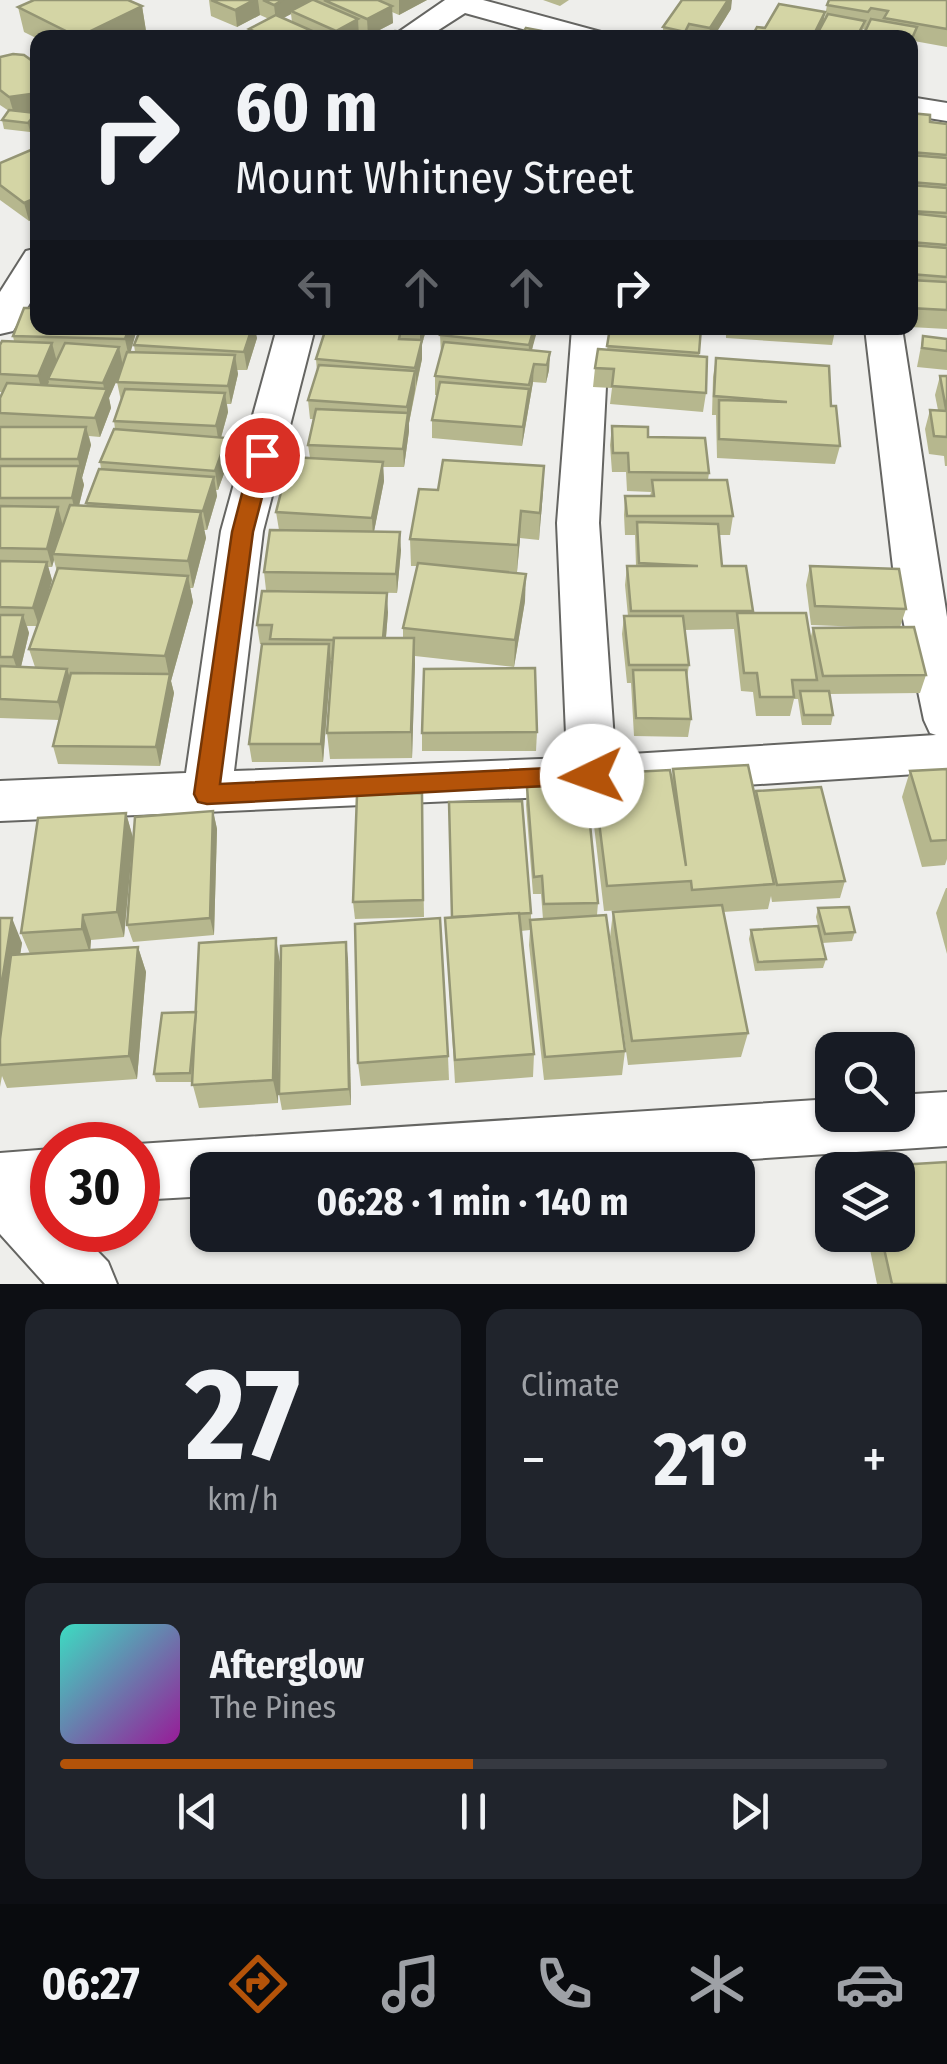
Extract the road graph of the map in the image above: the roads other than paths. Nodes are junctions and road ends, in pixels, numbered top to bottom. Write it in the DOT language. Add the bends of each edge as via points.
graph roads {
  1 [pos="463,1"];
  2 [pos="417,30"];
  3 [pos="563,30"];
  4 [pos="918,107"];
  5 [pos="947,112"];
  6 [pos="30,272"];
  7 [pos="0,323"];
  8 [pos="294,335"];
  9 [pos="590,335"];
  10 [pos="885,335"];
  11 [pos="947,720"];
  12 [pos="947,753"];
  13 [pos="592,776"];
  14 [pos="207,794"];
  15 [pos="0,801"];
  16 [pos="947,1118"];
  17 [pos="160,1171"];
  18 [pos="30,1179"];
  19 [pos="0,1181"];
  20 [pos="0,1190"];
  21 [pos="86,1284"];
  1 -- 2 [label="street"];
  1 -- 3 [label="street"];
  4 -- 5 [label="street"];
  6 -- 7 [label="street"];
  8 -- 14 [label="street" via="242,532"];
  9 -- 13 [label="street" via="578,524"];
  10 -- 11 [label="street" via="916,576"];
  12 -- 13 [label="street"];
  13 -- 14 [label="street"];
  14 -- 15 [label="street"];
  16 -- 17 [label="street"];
  18 -- 19 [label="street"];
  20 -- 21 [label="street"];
}
